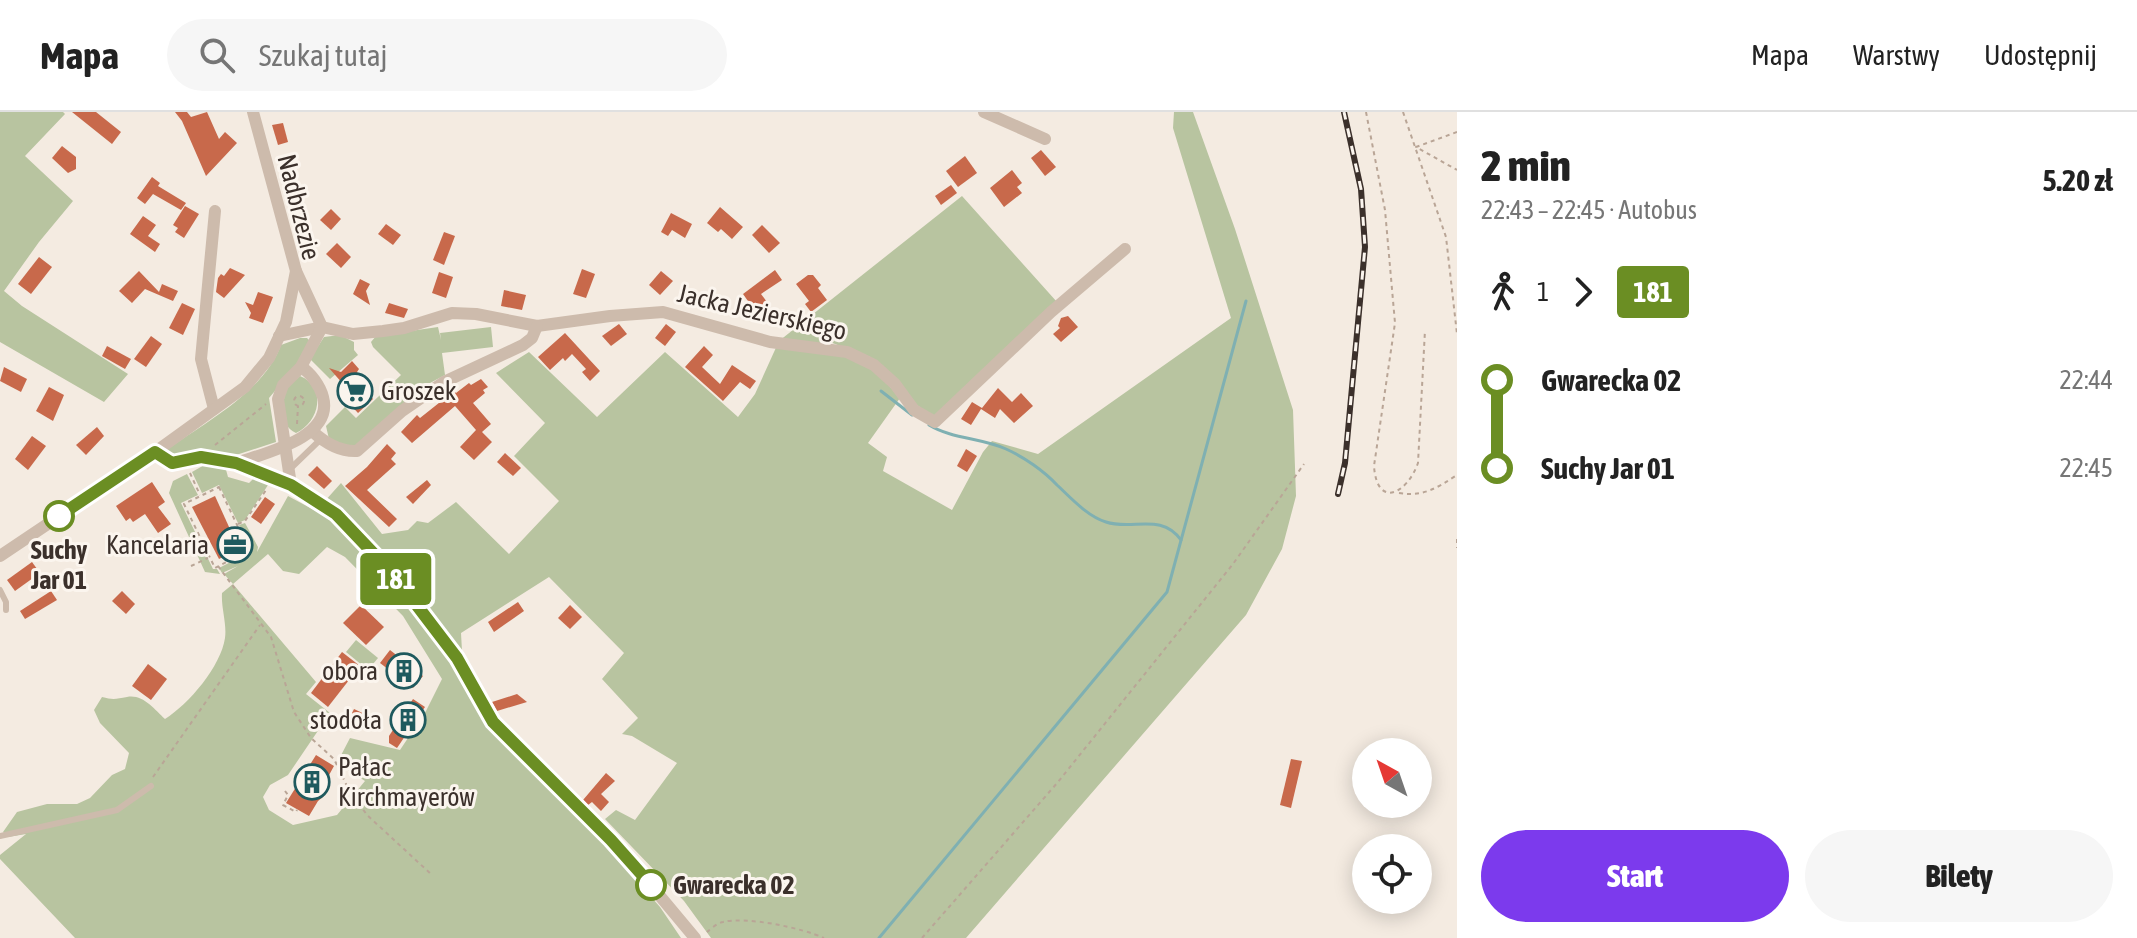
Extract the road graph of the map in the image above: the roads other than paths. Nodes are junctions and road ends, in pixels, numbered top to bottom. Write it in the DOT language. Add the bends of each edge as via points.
graph roads {
  1 [pos="253,112"];
  2 [pos="984,112"];
  3 [pos="1045,139"];
  4 [pos="215,211"];
  5 [pos="1125,249"];
  6 [pos="296,271"];
  7 [pos="537,326"];
  8 [pos="322,327"];
  9 [pos="279,336"];
  10 [pos="301,367"];
  11 [pos="214,409"];
  12 [pos="317,435"];
  13 [pos="290,443"];
  14 [pos="155,452"];
  15 [pos="236,463"];
  16 [pos="290,478"];
  17 [pos="0,556"];
  18 [pos="0,590"];
  19 [pos="6,610"];
  20 [pos="151,786"];
  21 [pos="0,836"];
  22 [pos="698,938"];
  1 -- 6 [label="street, Nadbrzezie"];
  2 -- 3 [label="street"];
  4 -- 11 [label="street" via="201,359"];
  5 -- 7 [label="street, Jacka Jezierskiego" via="935,422 914,410 874,365 847,352 770,342 663,312"];
  6 -- 8 [label="street"];
  6 -- 9 [label="street, Nadbrzezie"];
  7 -- 8 [label="street" via="452,313 383,331 353,334"];
  7 -- 12 [label="street" via="516,351 444,382 357,451"];
  8 -- 9 [label="street"];
  8 -- 10 [label="street"];
  9 -- 11 [label="street, Nadbrzezie" via="245,387"];
  10 -- 12 [label="street" via="321,389 324,402"];
  10 -- 13 [label="street" via="283,385 278,399"];
  11 -- 14 [label="street, Nadbrzezie"];
  12 -- 13 [label="street"];
  12 -- 16 [label="lane"];
  13 -- 15 [label="street"];
  13 -- 16 [label="street"];
  14 -- 15 [label="street" via="172,463 201,457"];
  14 -- 17 [label="street, Nadbrzezie"];
  15 -- 16 [label="street"];
  16 -- 22 [label="street" via="336,514 393,574 457,658 493,722 611,840"];
  18 -- 19 [label="lane"];
  20 -- 21 [label="lane" via="117,810"];
}
